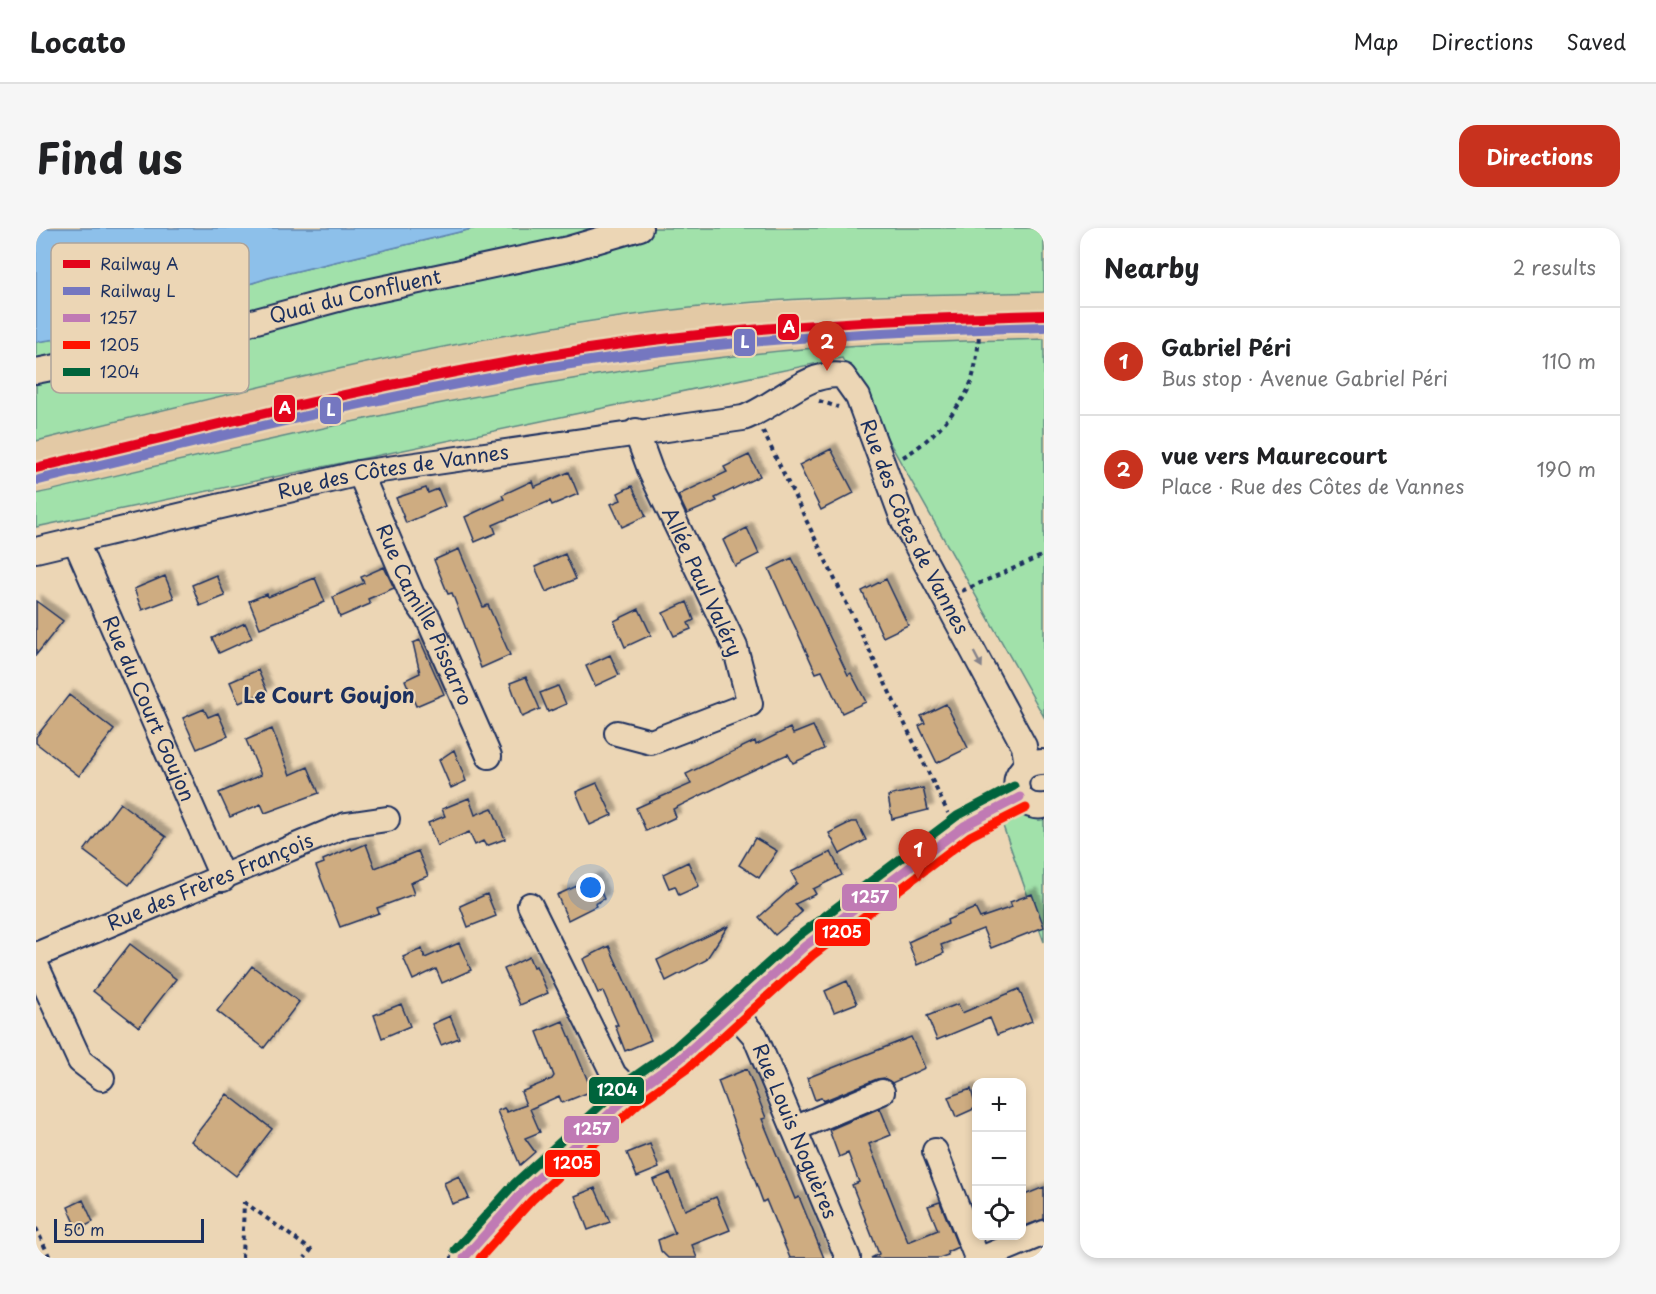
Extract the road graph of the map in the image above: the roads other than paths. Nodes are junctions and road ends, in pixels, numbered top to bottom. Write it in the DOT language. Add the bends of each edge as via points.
graph roads {
  1 [pos="640,228"];
  2 [pos="249,323"];
  3 [pos="51,367"];
  4 [pos="36,370"];
  5 [pos="636,432"];
  6 [pos="360,473"];
  7 [pos="75,540"];
  8 [pos="36,550"];
  9 [pos="617,734"];
  10 [pos="489,756"];
  11 [pos="1036,764"];
  12 [pos="1020,797"];
  13 [pos="1044,806"];
  14 [pos="387,819"];
  15 [pos="223,879"];
  16 [pos="530,905"];
  17 [pos="36,956"];
  18 [pos="36,965"];
  19 [pos="732,1010"];
  20 [pos="102,1078"];
  21 [pos="632,1092"];
  22 [pos="882,1092"];
  23 [pos="794,1129"];
  24 [pos="935,1151"];
  25 [pos="1044,1233"];
  26 [pos="464,1258"];
  27 [pos="848,1258"];
  28 [pos="977,1258"];
  29 [pos="983,1258"];
  1 -- 2 [label="street, Quai du Confluent" via="568,249 353,295"];
  3 -- 4 [label="street, Quai du Confluent"];
  5 -- 6 [label="street, Rue des Côtes de Vannes"];
  5 -- 9 [label="street, Allée Paul Valéry" via="651,472 735,647 750,704 651,742"];
  5 -- 11 [label="street, Rue des Côtes de Vannes, one-way" via="754,414 814,379 843,376 854,388 904,522"];
  6 -- 7 [label="street, Rue des Côtes de Vannes"];
  6 -- 10 [label="street, Rue Camille Pissarro" via="412,595 428,618"];
  7 -- 8 [label="street, Rue des Côtes de Vannes"];
  7 -- 15 [label="street, Rue du Court Goujon"];
  11 -- 12 [label="street" via="1018,775 1016,790"];
  12 -- 13 [label="street" via="1031,806"];
  12 -- 19 [label="street" via="964,826 804,946"];
  14 -- 15 [label="street, Rue des Frères François" via="346,825"];
  15 -- 17 [label="street, Rue des Frères François"];
  16 -- 21 [label="street" via="614,1075"];
  18 -- 20 [label="street" via="80,1061"];
  19 -- 21 [label="street" via="680,1059"];
  19 -- 23 [label="street, Rue Louis Noguères" via="755,1036"];
  21 -- 26 [label="street" via="523,1191"];
  22 -- 23 [label="street"];
  23 -- 27 [label="street, Rue Louis Noguères"];
  24 -- 28 [label="street"];
  25 -- 29 [label="street"];
}
